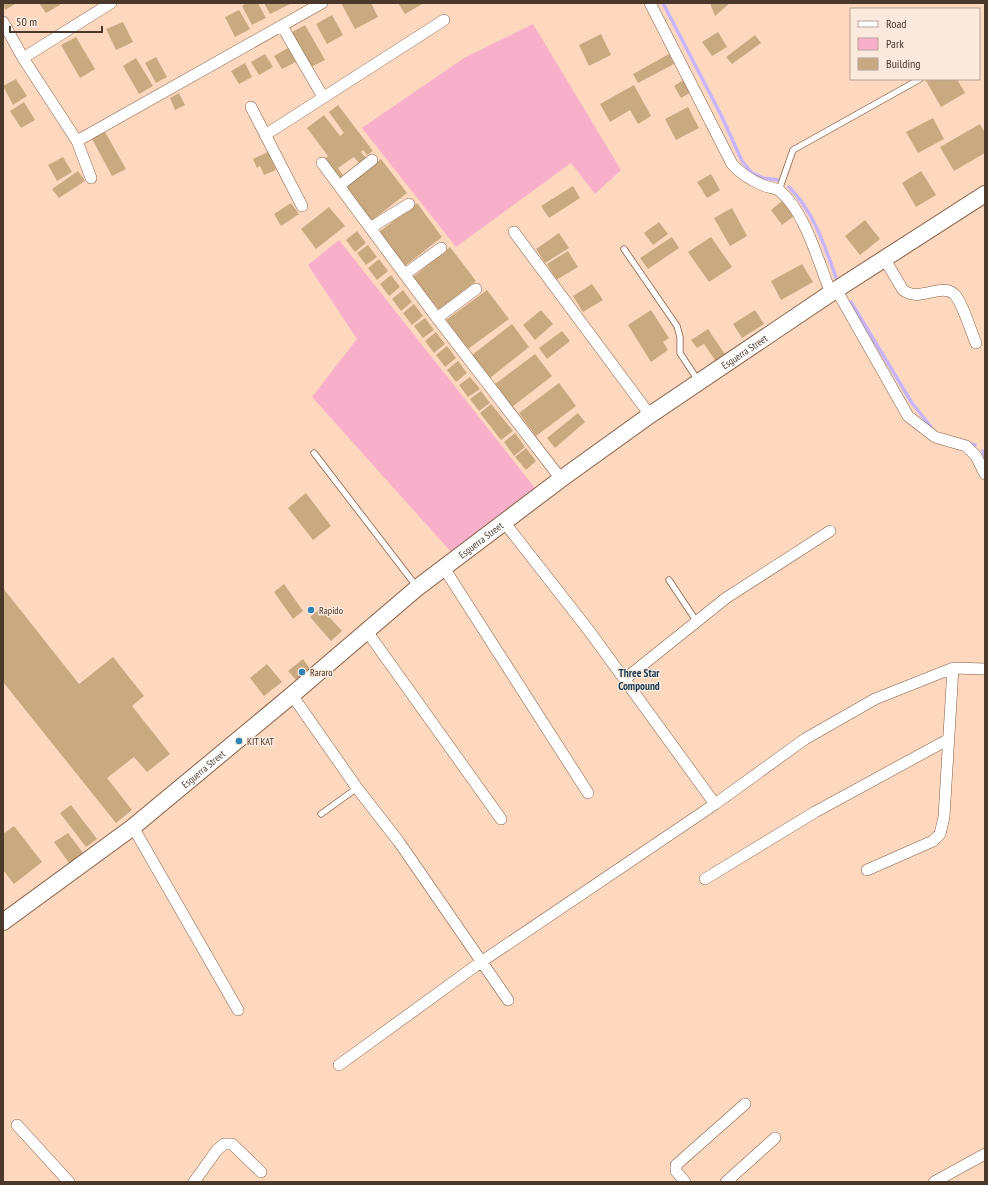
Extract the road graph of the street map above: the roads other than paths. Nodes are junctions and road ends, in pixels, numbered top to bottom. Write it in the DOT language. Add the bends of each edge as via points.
graph roads {
  1 [pos="111,3"];
  2 [pos="322,3"];
  3 [pos="650,3"];
  4 [pos="444,20"];
  5 [pos="3,22"];
  6 [pos="282,26"];
  7 [pos="23,58"];
  8 [pos="918,80"];
  9 [pos="323,97"];
  10 [pos="251,107"];
  11 [pos="265,135"];
  12 [pos="77,141"];
  13 [pos="372,160"];
  14 [pos="322,163"];
  15 [pos="91,178"];
  16 [pos="338,186"];
  17 [pos="779,190"];
  18 [pos="985,194"];
  19 [pos="409,204"];
  20 [pos="302,206"];
  21 [pos="370,228"];
  22 [pos="514,232"];
  23 [pos="441,248"];
  24 [pos="624,249"];
  25 [pos="884,258"];
  26 [pos="405,274"];
  27 [pos="476,289"];
  28 [pos="833,291"];
  29 [pos="437,318"];
  30 [pos="976,343"];
  31 [pos="699,382"];
  32 [pos="650,415"];
  33 [pos="314,453"];
  34 [pos="985,474"];
  35 [pos="561,479"];
  36 [pos="504,522"];
  37 [pos="830,530"];
  38 [pos="444,568"];
  39 [pos="669,580"];
  40 [pos="417,588"];
  41 [pos="697,622"];
  42 [pos="366,630"];
  43 [pos="953,668"];
  44 [pos="985,669"];
  45 [pos="625,679"];
  46 [pos="292,695"];
  47 [pos="949,739"];
  48 [pos="356,788"];
  49 [pos="588,793"];
  50 [pos="716,804"];
  51 [pos="322,814"];
  52 [pos="501,819"];
  53 [pos="133,827"];
  54 [pos="867,870"];
  55 [pos="705,879"];
  56 [pos="3,922"];
  57 [pos="481,962"];
  58 [pos="508,1000"];
  59 [pos="238,1010"];
  60 [pos="339,1065"];
  61 [pos="745,1104"];
  62 [pos="17,1125"];
  63 [pos="775,1138"];
  64 [pos="985,1154"];
  65 [pos="261,1172"];
  66 [pos="69,1182"];
  67 [pos="194,1182"];
  68 [pos="685,1182"];
  69 [pos="726,1182"];
  70 [pos="934,1182"];
  1 -- 7 [label="street"];
  2 -- 6 [label="street"];
  3 -- 17 [label="street" via="732,164 743,176"];
  4 -- 9 [label="street"];
  5 -- 7 [label="street"];
  6 -- 9 [label="street"];
  6 -- 12 [label="street"];
  7 -- 12 [label="street"];
  8 -- 17 [label="lane" via="793,150"];
  9 -- 11 [label="street"];
  10 -- 11 [label="street"];
  11 -- 20 [label="street"];
  12 -- 15 [label="street"];
  13 -- 16 [label="street"];
  14 -- 16 [label="street"];
  16 -- 21 [label="street"];
  17 -- 28 [label="street" via="803,222"];
  18 -- 25 [label="main road, Esguerra Street"];
  19 -- 21 [label="street"];
  21 -- 26 [label="street"];
  22 -- 32 [label="street"];
  23 -- 26 [label="street"];
  24 -- 31 [label="lane" via="677,326 680,334 680,353"];
  25 -- 28 [label="main road, Esguerra Street"];
  25 -- 30 [label="street" via="908,294 918,295 945,290 954,293"];
  26 -- 29 [label="street"];
  27 -- 29 [label="street"];
  28 -- 31 [label="main road, Esguerra Street"];
  28 -- 34 [label="street" via="908,416 935,437 966,446 976,456"];
  29 -- 35 [label="street"];
  31 -- 32 [label="main road, Esguerra Street"];
  32 -- 35 [label="main road, Esguerra Street"];
  33 -- 40 [label="lane"];
  35 -- 36 [label="main road, Esguerra Street"];
  36 -- 38 [label="main road, Esguerra Street"];
  36 -- 45 [label="street"];
  37 -- 41 [label="street" via="726,598"];
  38 -- 40 [label="main road, Esguerra Street"];
  38 -- 49 [label="street"];
  39 -- 41 [label="lane"];
  40 -- 42 [label="main road, Esguerra Street"];
  41 -- 45 [label="street"];
  42 -- 46 [label="main road, Esguerra Street"];
  42 -- 52 [label="street"];
  43 -- 44 [label="street"];
  43 -- 47 [label="street"];
  43 -- 50 [label="street" via="875,699 805,739"];
  45 -- 50 [label="street"];
  46 -- 48 [label="street"];
  46 -- 53 [label="main road, Esguerra Street"];
  47 -- 54 [label="street" via="944,817 940,834 933,841"];
  47 -- 55 [label="street" via="814,812"];
  48 -- 51 [label="lane"];
  48 -- 57 [label="street" via="399,842"];
  50 -- 57 [label="street"];
  53 -- 56 [label="main road, Esguerra Street"];
  53 -- 59 [label="street"];
  57 -- 58 [label="street"];
  57 -- 60 [label="street"];
  61 -- 68 [label="street" via="676,1165 676,1171"];
  62 -- 66 [label="street"];
  63 -- 69 [label="street"];
  64 -- 70 [label="street"];
  65 -- 67 [label="street" via="232,1144 224,1144"];
}
